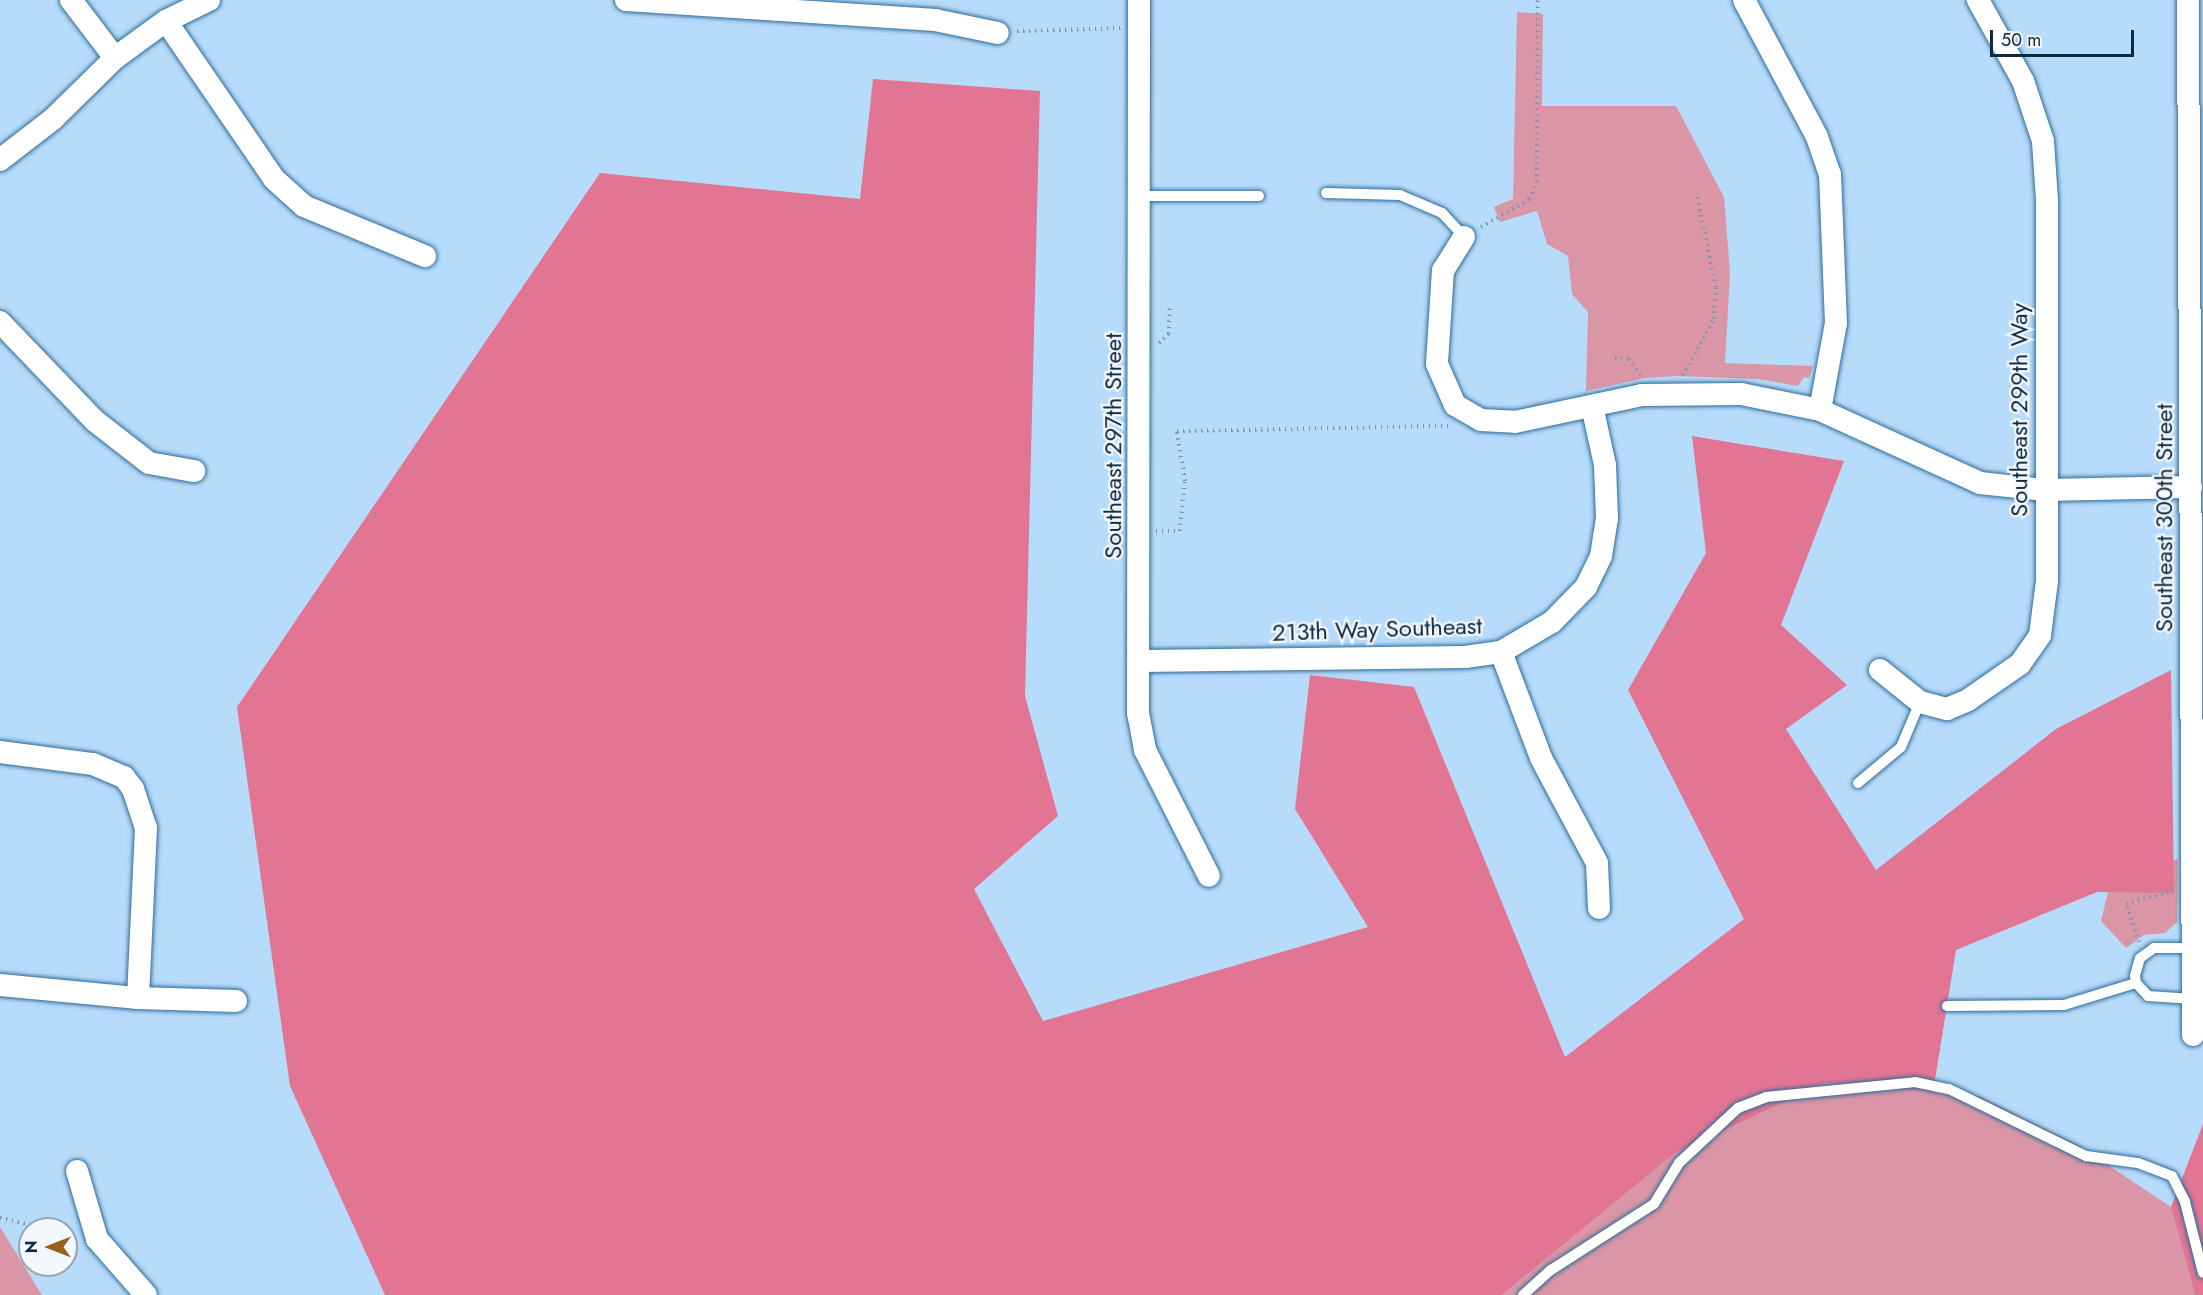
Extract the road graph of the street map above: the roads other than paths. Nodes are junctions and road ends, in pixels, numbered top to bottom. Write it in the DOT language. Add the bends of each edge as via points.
graph roads {
  1 [pos="71,0"];
  2 [pos="208,0"];
  3 [pos="626,0"];
  4 [pos="1139,0"];
  5 [pos="1744,0"];
  6 [pos="1978,0"];
  7 [pos="2193,14"];
  8 [pos="166,21"];
  9 [pos="998,33"];
  10 [pos="2196,53"];
  11 [pos="115,58"];
  12 [pos="0,160"];
  13 [pos="1326,193"];
  14 [pos="1140,196"];
  15 [pos="1259,196"];
  16 [pos="1464,237"];
  17 [pos="424,256"];
  18 [pos="2196,267"];
  19 [pos="0,322"];
  20 [pos="1592,406"];
  21 [pos="1820,410"];
  22 [pos="194,471"];
  23 [pos="2191,487"];
  24 [pos="2044,490"];
  25 [pos="2198,614"];
  26 [pos="1501,652"];
  27 [pos="1141,661"];
  28 [pos="1880,670"];
  29 [pos="1920,702"];
  30 [pos="0,752"];
  31 [pos="1858,783"];
  32 [pos="2198,863"];
  33 [pos="1209,876"];
  34 [pos="1599,908"];
  35 [pos="2193,948"];
  36 [pos="2136,983"];
  37 [pos="0,985"];
  38 [pos="138,998"];
  39 [pos="2193,999"];
  40 [pos="236,1001"];
  41 [pos="1947,1006"];
  42 [pos="2198,1035"];
  43 [pos="77,1172"];
  44 [pos="2203,1273"];
  45 [pos="146,1295"];
  46 [pos="1523,1295"];
  1 -- 11 [label="street"];
  2 -- 8 [label="street"];
  3 -- 9 [label="street" via="935,20"];
  4 -- 14 [label="street, Southeast 297th Street"];
  5 -- 21 [label="street" via="1818,137 1830,174 1836,323"];
  6 -- 24 [label="street, Southeast 299th Way" via="2024,81 2043,141"];
  7 -- 10 [label="street, Southeast 300th Street"];
  8 -- 11 [label="street"];
  8 -- 17 [label="street" via="274,179 304,206"];
  10 -- 18 [label="street, Southeast 300th Street"];
  11 -- 12 [label="street" via="52,119"];
  13 -- 16 [label="lane" via="1400,195 1442,213"];
  14 -- 15 [label="lane"];
  14 -- 27 [label="street, Southeast 297th Street"];
  16 -- 20 [label="street" via="1443,270 1437,364 1447,393 1467,415 1495,423"];
  18 -- 23 [label="street, Southeast 300th Street"];
  19 -- 22 [label="street" via="95,421 150,463"];
  20 -- 21 [label="street" via="1648,394 1741,394"];
  20 -- 26 [label="street, 213th Way Southeast" via="1605,465 1607,518 1601,556 1586,587 1552,622"];
  21 -- 24 [label="street" via="1980,483"];
  23 -- 24 [label="street"];
  23 -- 25 [label="street, Southeast 300th Street"];
  24 -- 29 [label="street, Southeast 299th Way" via="2048,581 2040,635 2020,664 1968,700 1947,709"];
  25 -- 32 [label="street, Southeast 300th Street"];
  26 -- 27 [label="street, 213th Way Southeast" via="1465,657"];
  26 -- 34 [label="street" via="1541,758 1597,863"];
  27 -- 33 [label="street, Southeast 297th Street" via="1138,713 1145,750"];
  28 -- 29 [label="street, Southeast 299th Way"];
  29 -- 31 [label="lane" via="1901,747"];
  30 -- 38 [label="street" via="93,764 124,777 140,802 146,828"];
  32 -- 35 [label="street, Southeast 300th Street" via="2193,887"];
  35 -- 36 [label="lane" via="2154,948 2144,953 2136,965"];
  35 -- 39 [label="street, Southeast 300th Street"];
  36 -- 39 [label="lane" via="2148,996"];
  36 -- 41 [label="lane" via="2064,1005"];
  37 -- 38 [label="street"];
  38 -- 40 [label="street"];
  39 -- 42 [label="street, Southeast 300th Street"];
  43 -- 45 [label="street" via="97,1239"];
  44 -- 46 [label="lane" via="2185,1202 2172,1176 2138,1163 2086,1156 1949,1089 1915,1082 1766,1097 1738,1108 1679,1163 1654,1204 1551,1270"];
}
